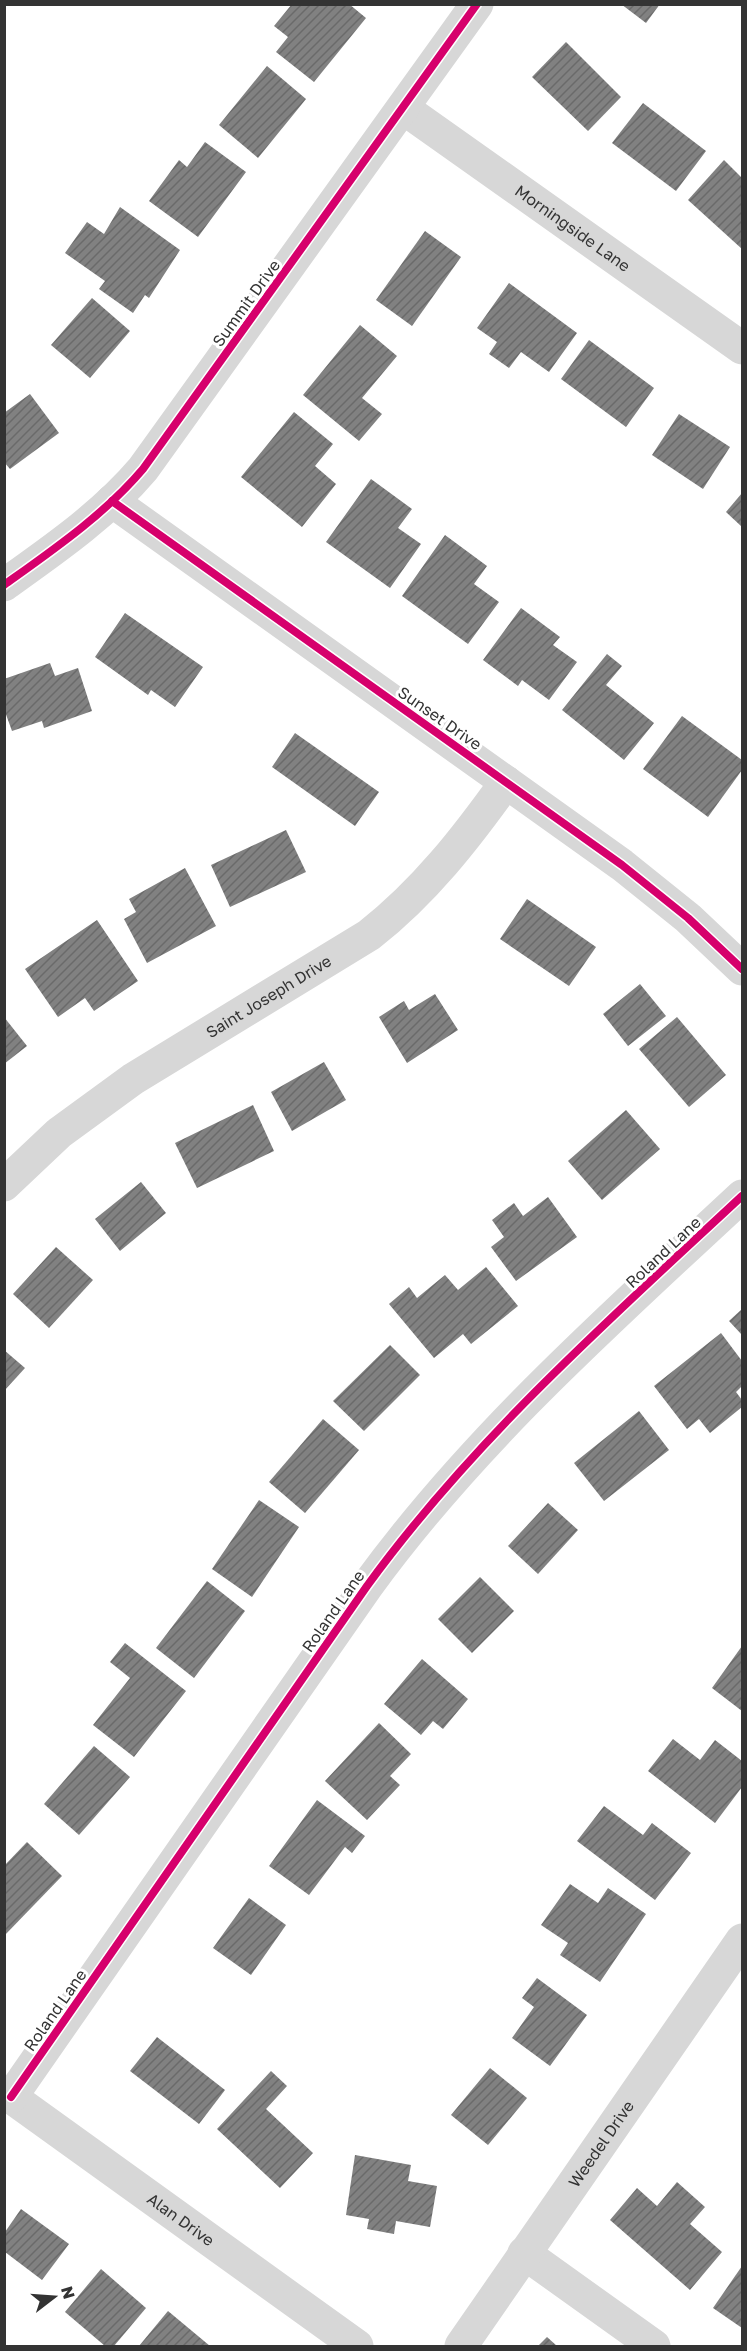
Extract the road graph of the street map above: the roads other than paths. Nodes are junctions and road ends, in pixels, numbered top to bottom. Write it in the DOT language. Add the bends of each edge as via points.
graph roads {
  1 [pos="477,4"];
  2 [pos="403,108"];
  3 [pos="742,348"];
  4 [pos="112,501"];
  5 [pos="4,585"];
  6 [pos="506,782"];
  7 [pos="742,969"];
  8 [pos="4,1185"];
  9 [pos="742,1196"];
  10 [pos="742,1940"];
  11 [pos="8,2095"];
  12 [pos="525,2253"];
  13 [pos="357,2346"];
  14 [pos="461,2346"];
  15 [pos="654,2346"];
  1 -- 2 [label="street, Summit Drive"];
  2 -- 3 [label="street, Morningside Lane"];
  2 -- 4 [label="street, Summit Drive" via="157,451"];
  4 -- 5 [label="street, Summit Drive"];
  4 -- 6 [label="street, Sunset Drive"];
  6 -- 7 [label="street, Sunset Drive" via="653,889"];
  6 -- 8 [label="street, Saint Joseph Drive" via="470,832 421,888 369,935 133,1079 59,1133"];
  9 -- 11 [label="street, Roland Lane" via="575,1352 422,1514"];
  10 -- 12 [label="street, Weedel Drive"];
  11 -- 13 [label="street, Alan Drive"];
  12 -- 14 [label="street, Weedel Drive"];
  12 -- 15 [label="street"];
}
